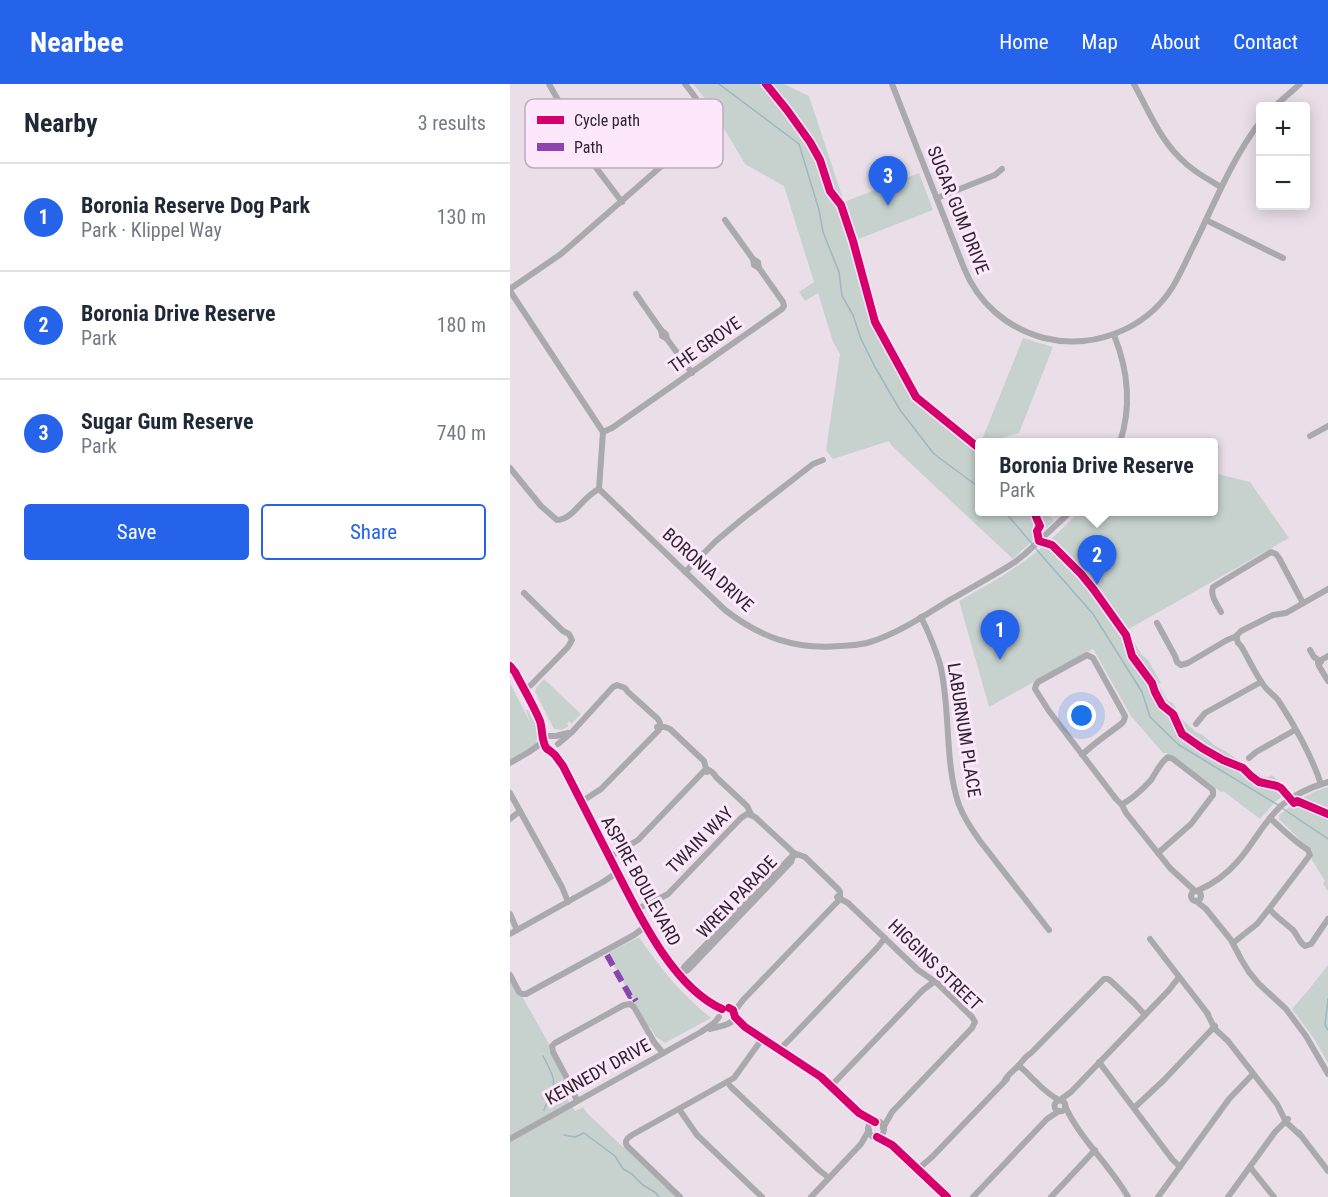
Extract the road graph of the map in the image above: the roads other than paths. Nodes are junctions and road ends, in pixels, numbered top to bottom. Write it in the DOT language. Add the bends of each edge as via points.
graph roads {
  1 [pos="549,84"];
  2 [pos="685,84"];
  3 [pos="892,84"];
  4 [pos="1134,84"];
  5 [pos="1300,84"];
  6 [pos="558,99"];
  7 [pos="697,99"];
  8 [pos="1280,102"];
  9 [pos="1256,128"];
  10 [pos="596,168"];
  11 [pos="660,168"];
  12 [pos="1002,169"];
  13 [pos="1221,187"];
  14 [pos="937,198"];
  15 [pos="621,202"];
  16 [pos="725,220"];
  17 [pos="1206,220"];
  18 [pos="1283,258"];
  19 [pos="510,290"];
  20 [pos="636,294"];
  21 [pos="1114,335"];
  22 [pos="692,373"];
  23 [pos="1328,426"];
  24 [pos="603,432"];
  25 [pos="1310,436"];
  26 [pos="1121,438"];
  27 [pos="823,460"];
  28 [pos="510,468"];
  29 [pos="599,489"];
  30 [pos="1066,516"];
  31 [pos="685,572"];
  32 [pos="1328,589"];
  33 [pos="524,593"];
  34 [pos="1303,603"];
  35 [pos="1221,612"];
  36 [pos="921,618"];
  37 [pos="1156,623"];
  38 [pos="1238,636"];
  39 [pos="1310,650"];
  40 [pos="1328,657"];
  41 [pos="1320,662"];
  42 [pos="510,666"];
  43 [pos="1328,681"];
  44 [pos="1261,682"];
  45 [pos="523,688"];
  46 [pos="539,720"];
  47 [pos="1196,724"];
  48 [pos="658,727"];
  49 [pos="574,730"];
  50 [pos="1295,730"];
  51 [pos="553,736"];
  52 [pos="544,741"];
  53 [pos="558,745"];
  54 [pos="548,749"];
  55 [pos="530,753"];
  56 [pos="1081,753"];
  57 [pos="1249,758"];
  58 [pos="510,763"];
  59 [pos="563,766"];
  60 [pos="707,772"];
  61 [pos="1323,784"];
  62 [pos="510,793"];
  63 [pos="581,800"];
  64 [pos="1123,803"];
  65 [pos="521,813"];
  66 [pos="749,814"];
  67 [pos="510,819"];
  68 [pos="1269,819"];
  69 [pos="1157,852"];
  70 [pos="794,853"];
  71 [pos="609,855"];
  72 [pos="618,874"];
  73 [pos="1197,895"];
  74 [pos="838,898"];
  75 [pos="570,901"];
  76 [pos="637,910"];
  77 [pos="1268,911"];
  78 [pos="510,914"];
  79 [pos="1328,919"];
  80 [pos="647,928"];
  81 [pos="518,929"];
  82 [pos="1049,930"];
  83 [pos="510,934"];
  84 [pos="886,939"];
  85 [pos="1150,939"];
  86 [pos="1232,941"];
  87 [pos="680,974"];
  88 [pos="510,975"];
  89 [pos="1181,979"];
  90 [pos="932,980"];
  91 [pos="726,1013"];
  92 [pos="1146,1014"];
  93 [pos="727,1024"];
  94 [pos="1216,1027"];
  95 [pos="745,1028"];
  96 [pos="700,1032"];
  97 [pos="761,1038"];
  98 [pos="781,1051"];
  99 [pos="661,1054"];
  100 [pos="1098,1064"];
  101 [pos="1020,1068"];
  102 [pos="1328,1074"];
  103 [pos="1255,1075"];
  104 [pos="729,1081"];
  105 [pos="831,1086"];
  106 [pos="579,1100"];
  107 [pos="1060,1106"];
  108 [pos="1133,1107"];
  109 [pos="681,1108"];
  110 [pos="892,1112"];
  111 [pos="859,1113"];
  112 [pos="1288,1121"];
  113 [pos="875,1122"];
  114 [pos="884,1128"];
  115 [pos="868,1130"];
  116 [pos="876,1137"];
  117 [pos="510,1139"];
  118 [pos="861,1144"];
  119 [pos="892,1144"];
  120 [pos="1096,1151"];
  121 [pos="1181,1165"];
  122 [pos="1249,1169"];
  123 [pos="919,1170"];
  124 [pos="1328,1171"];
  125 [pos="828,1179"];
  126 [pos="680,1197"];
  127 [pos="762,1197"];
  128 [pos="811,1197"];
  129 [pos="947,1197"];
  130 [pos="973,1197"];
  131 [pos="1051,1197"];
  132 [pos="1128,1197"];
  133 [pos="1158,1197"];
  134 [pos="1228,1197"];
  135 [pos="1274,1197"];
  1 -- 6 [label="street"];
  2 -- 7 [label="street"];
  3 -- 14 [label="street, SUGAR GUM DRIVE"];
  4 -- 13 [label="street" via="1178,156"];
  5 -- 8 [label="street"];
  9 -- 13 [label="street, SUGAR GUM DRIVE"];
  10 -- 15 [label="street"];
  11 -- 15 [label="street"];
  12 -- 14 [label="street"];
  13 -- 17 [label="street, SUGAR GUM DRIVE"];
  14 -- 21 [label="street, SUGAR GUM DRIVE" via="972,285 1005,321 1034,335 1067,342"];
  15 -- 19 [label="street" via="558,257"];
  16 -- 22 [label="street, THE GROVE" via="758,262 784,306"];
  17 -- 18 [label="street"];
  17 -- 21 [label="street, SUGAR GUM DRIVE" via="1161,302"];
  19 -- 24 [label="street"];
  20 -- 22 [label="street"];
  21 -- 26 [label="street" via="1126,373 1128,395"];
  22 -- 24 [label="street, THE GROVE"];
  23 -- 25 [label="street"];
  24 -- 29 [label="street"];
  27 -- 31 [label="street" via="741,519"];
  28 -- 29 [label="street" via="557,520 566,519"];
  29 -- 31 [label="street, BORONIA DRIVE"];
  30 -- 36 [label="street, BORONIA DRIVE" via="1002,571"];
  31 -- 36 [label="street, BORONIA DRIVE" via="743,624 790,643 826,647 867,643"];
  32 -- 34 [label="street"];
  33 -- 45 [label="street" via="568,640 564,651"];
  34 -- 35 [label="street" via="1280,562 1272,556 1213,587 1212,596"];
  34 -- 38 [label="street" via="1286,613 1272,615"];
  36 -- 82 [label="street, LABURNUM PLACE" via="940,666 953,780 960,805 970,827"];
  37 -- 38 [label="street" via="1181,661 1191,660"];
  38 -- 44 [label="street"];
  39 -- 41 [label="street"];
  40 -- 41 [label="street"];
  41 -- 43 [label="street"];
  42 -- 45 [label="street"];
  44 -- 47 [label="street" via="1205,713"];
  44 -- 50 [label="street"];
  45 -- 46 [label="street"];
  46 -- 51 [label="street"];
  46 -- 52 [label="street"];
  48 -- 49 [label="street" via="628,692 619,688 608,694"];
  48 -- 60 [label="street" via="670,729 702,759"];
  48 -- 63 [label="street" via="601,789"];
  49 -- 51 [label="street"];
  49 -- 53 [label="street"];
  50 -- 57 [label="street"];
  50 -- 61 [label="street"];
  51 -- 52 [label="street"];
  51 -- 53 [label="street"];
  52 -- 54 [label="street"];
  52 -- 55 [label="street"];
  53 -- 54 [label="street"];
  53 -- 59 [label="street, ASPIRE BOULEVARD"];
  54 -- 55 [label="street"];
  54 -- 59 [label="street, ASPIRE BOULEVARD"];
  55 -- 58 [label="street"];
  56 -- 56 [label="street" via="1049,711 1038,687 1087,655 1093,658 1123,719"];
  56 -- 64 [label="street"];
  59 -- 63 [label="street, ASPIRE BOULEVARD"];
  60 -- 66 [label="street" via="712,771 744,803"];
  60 -- 71 [label="street" via="702,771 640,838"];
  61 -- 68 [label="street" via="1286,802"];
  62 -- 65 [label="street"];
  63 -- 71 [label="street, ASPIRE BOULEVARD"];
  64 -- 69 [label="street"];
  64 -- 69 [label="street" via="1168,761 1177,763 1213,790 1191,824"];
  65 -- 67 [label="street"];
  65 -- 75 [label="street"];
  66 -- 70 [label="street, TWAIN WAY"];
  66 -- 76 [label="street, TWAIN WAY" via="668,894"];
  68 -- 73 [label="street" via="1230,870"];
  68 -- 77 [label="street" via="1306,853 1304,862"];
  69 -- 73 [label="street"];
  70 -- 74 [label="street, TWAIN WAY" via="805,857 838,889"];
  70 -- 87 [label="street, WREN PARADE" via="791,862"];
  71 -- 72 [label="street, ASPIRE BOULEVARD"];
  72 -- 75 [label="street"];
  72 -- 76 [label="street, ASPIRE BOULEVARD"];
  73 -- 86 [label="street"];
  74 -- 84 [label="street, HIGGINS STREET"];
  74 -- 91 [label="street" via="743,1000"];
  75 -- 81 [label="street"];
  76 -- 80 [label="street, ASPIRE BOULEVARD"];
  77 -- 79 [label="street" via="1307,942"];
  77 -- 86 [label="street"];
  78 -- 81 [label="street"];
  80 -- 87 [label="street, ASPIRE BOULEVARD"];
  80 -- 88 [label="street" via="526,994 519,992"];
  81 -- 83 [label="street"];
  84 -- 90 [label="street, HIGGINS STREET"];
  84 -- 98 [label="street"];
  85 -- 89 [label="street"];
  86 -- 102 [label="street" via="1259,984 1286,1009"];
  87 -- 91 [label="street, ASPIRE BOULEVARD"];
  89 -- 92 [label="street"];
  89 -- 94 [label="street"];
  90 -- 105 [label="street"];
  90 -- 110 [label="street, HIGGINS STREET" via="975,1024"];
  91 -- 93 [label="street" via="721,1022"];
  91 -- 93 [label="street" via="734,1021"];
  91 -- 95 [label="street, ASPIRE BOULEVARD"];
  91 -- 96 [label="street, KENNEDY DRIVE"];
  92 -- 100 [label="street"];
  92 -- 101 [label="street" via="1104,979 1025,1057"];
  93 -- 95 [label="street, ASPIRE BOULEVARD"];
  93 -- 96 [label="street, KENNEDY DRIVE"];
  94 -- 103 [label="street"];
  94 -- 108 [label="street"];
  95 -- 97 [label="street, ASPIRE BOULEVARD"];
  96 -- 99 [label="street, KENNEDY DRIVE"];
  97 -- 98 [label="street, ASPIRE BOULEVARD"];
  97 -- 104 [label="street"];
  98 -- 105 [label="street, ASPIRE BOULEVARD"];
  99 -- 106 [label="street, KENNEDY DRIVE"];
  99 -- 106 [label="street" via="634,1006 624,1005 553,1045"];
  100 -- 107 [label="street"];
  100 -- 108 [label="street"];
  101 -- 107 [label="street"];
  101 -- 123 [label="street" via="1010,1073"];
  103 -- 112 [label="street"];
  103 -- 121 [label="street" via="1228,1099"];
  104 -- 109 [label="street"];
  104 -- 125 [label="street"];
  105 -- 111 [label="street, ASPIRE BOULEVARD"];
  106 -- 117 [label="street, KENNEDY DRIVE"];
  107 -- 120 [label="street"];
  107 -- 130 [label="street"];
  108 -- 121 [label="street" via="1172,1159"];
  109 -- 126 [label="street" via="626,1142"];
  109 -- 127 [label="street" via="697,1135"];
  110 -- 113 [label="street, HIGGINS STREET"];
  110 -- 114 [label="street, HIGGINS STREET"];
  111 -- 113 [label="street, ASPIRE BOULEVARD"];
  111 -- 115 [label="street, ASPIRE BOULEVARD"];
  112 -- 122 [label="street"];
  112 -- 124 [label="street"];
  113 -- 114 [label="street"];
  113 -- 115 [label="street"];
  114 -- 116 [label="street"];
  114 -- 119 [label="street"];
  115 -- 116 [label="street"];
  115 -- 118 [label="street"];
  116 -- 118 [label="street"];
  116 -- 119 [label="street"];
  118 -- 125 [label="street"];
  119 -- 123 [label="street"];
  120 -- 131 [label="street"];
  120 -- 132 [label="street"];
  121 -- 133 [label="street"];
  122 -- 134 [label="street"];
  122 -- 135 [label="street"];
  123 -- 129 [label="street"];
  125 -- 128 [label="street"];
}
